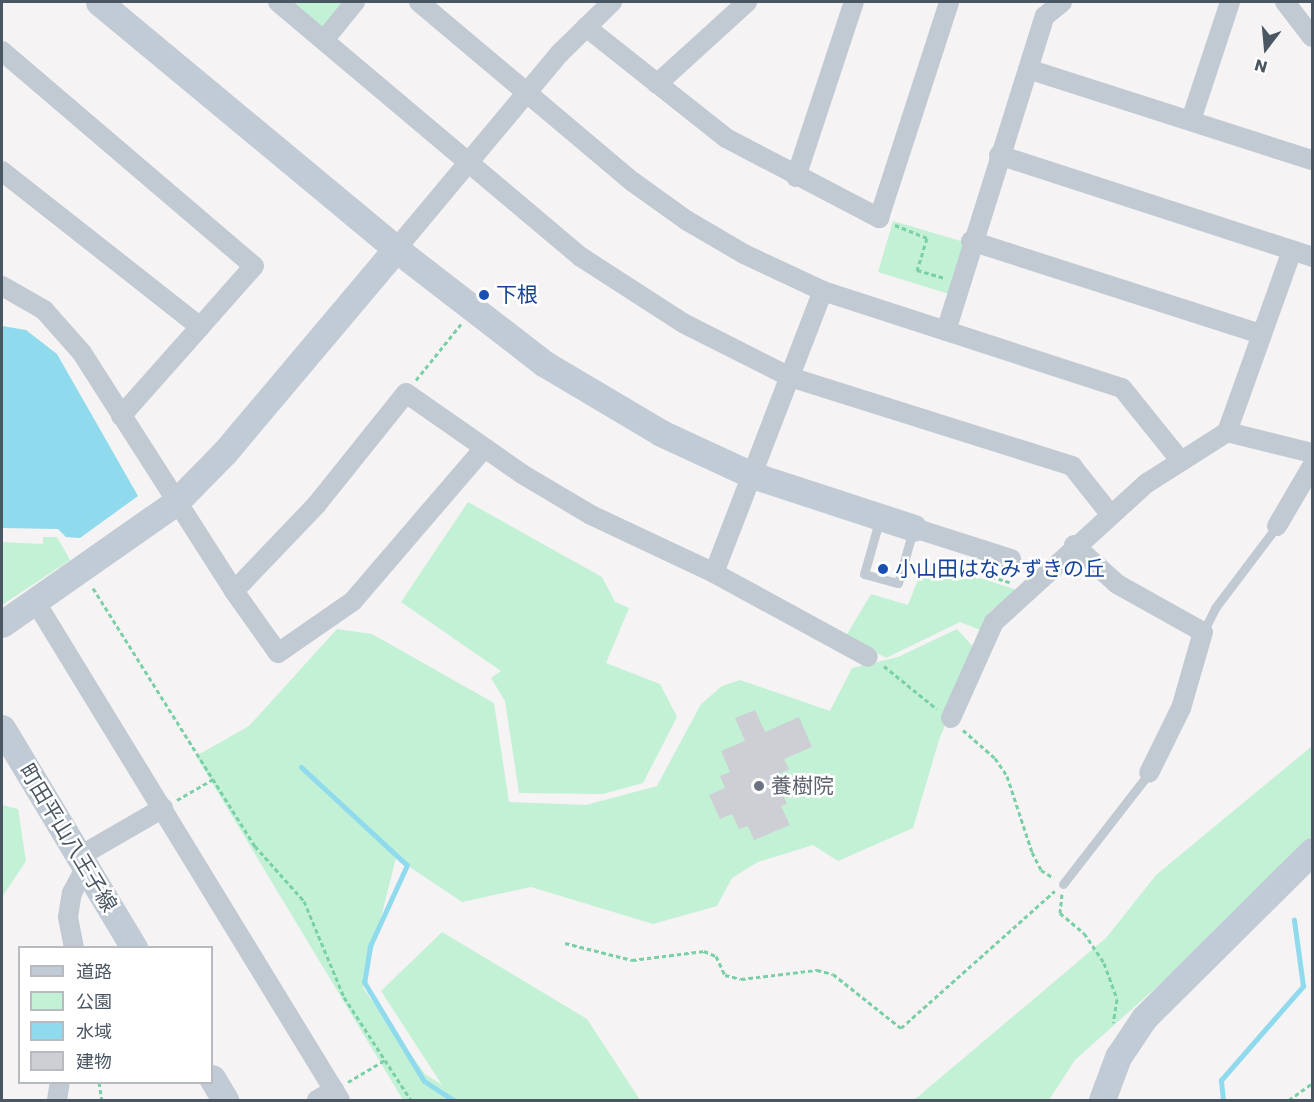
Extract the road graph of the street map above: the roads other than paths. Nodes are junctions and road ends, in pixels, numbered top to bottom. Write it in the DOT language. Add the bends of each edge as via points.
graph roads {
  1 [pos="99,2"];
  2 [pos="278,2"];
  3 [pos="355,2"];
  4 [pos="419,2"];
  5 [pos="612,2"];
  6 [pos="747,2"];
  7 [pos="854,2"];
  8 [pos="949,2"];
  9 [pos="1062,2"];
  10 [pos="1230,2"];
  11 [pos="1285,2"];
  12 [pos="586,27"];
  13 [pos="1312,37"];
  14 [pos="324,40"];
  15 [pos="2,51"];
  16 [pos="1028,69"];
  17 [pos="657,84"];
  18 [pos="525,94"];
  19 [pos="1191,120"];
  20 [pos="999,155"];
  21 [pos="1312,160"];
  22 [pos="468,163"];
  23 [pos="2,171"];
  24 [pos="796,177"];
  25 [pos="971,241"];
  26 [pos="396,249"];
  27 [pos="1292,250"];
  28 [pos="1312,257"];
  29 [pos="2,286"];
  30 [pos="823,291"];
  31 [pos="200,327"];
  32 [pos="946,331"];
  33 [pos="1261,334"];
  34 [pos="790,377"];
  35 [pos="121,416"];
  36 [pos="1227,432"];
  37 [pos="484,448"];
  38 [pos="1312,457"];
  39 [pos="1181,461"];
  40 [pos="752,475"];
  41 [pos="175,503"];
  42 [pos="1110,514"];
  43 [pos="880,518"];
  44 [pos="1277,526"];
  45 [pos="914,528"];
  46 [pos="1074,545"];
  47 [pos="1011,559"];
  48 [pos="714,573"];
  49 [pos="234,591"];
  50 [pos="35,601"];
  51 [pos="2,624"];
  52 [pos="1203,633"];
  53 [pos="868,657"];
  54 [pos="951,718"];
  55 [pos="2,729"];
  56 [pos="1149,773"];
  57 [pos="164,808"];
  58 [pos="1312,851"];
  59 [pos="83,861"];
  60 [pos="1063,884"];
  61 [pos="74,946"];
  62 [pos="133,946"];
  63 [pos="213,1080"];
  64 [pos="60,1084"];
  65 [pos="337,1095"];
  66 [pos="57,1101"];
  67 [pos="225,1101"];
  68 [pos="317,1101"];
  69 [pos="1102,1101"];
  1 -- 26 [label="street"];
  2 -- 14 [label="street"];
  3 -- 14 [label="street"];
  4 -- 18 [label="street"];
  5 -- 12 [label="street"];
  6 -- 17 [label="street"];
  7 -- 24 [label="street"];
  8 -- 24 [label="street" via="879,218"];
  9 -- 16 [label="street" via="1045,16"];
  10 -- 19 [label="street"];
  11 -- 13 [label="street"];
  12 -- 17 [label="street"];
  12 -- 18 [label="street"];
  14 -- 22 [label="street"];
  15 -- 31 [label="street" via="254,266"];
  16 -- 19 [label="street"];
  16 -- 20 [label="street"];
  17 -- 24 [label="street" via="726,138"];
  18 -- 22 [label="street"];
  18 -- 30 [label="street" via="686,220 744,255"];
  19 -- 21 [label="street"];
  20 -- 25 [label="street"];
  20 -- 27 [label="street"];
  22 -- 26 [label="street"];
  22 -- 34 [label="street" via="581,257 683,323"];
  23 -- 31 [label="street"];
  25 -- 32 [label="street"];
  25 -- 33 [label="street"];
  26 -- 40 [label="street" via="472,310 600,398"];
  26 -- 41 [label="street" via="240,436"];
  27 -- 28 [label="street"];
  27 -- 33 [label="street"];
  29 -- 35 [label="street" via="45,310 82,353"];
  30 -- 32 [label="street"];
  30 -- 34 [label="street"];
  31 -- 35 [label="street"];
  32 -- 39 [label="street" via="1122,388"];
  33 -- 36 [label="street"];
  34 -- 40 [label="street"];
  34 -- 42 [label="street" via="1072,466"];
  35 -- 41 [label="street"];
  36 -- 38 [label="street"];
  36 -- 39 [label="street"];
  37 -- 48 [label="street" via="591,515"];
  37 -- 49 [label="street" via="406,393 318,504"];
  37 -- 49 [label="street" via="353,601 278,653"];
  38 -- 44 [label="street"];
  39 -- 42 [label="street"];
  40 -- 43 [label="street"];
  40 -- 48 [label="street"];
  41 -- 49 [label="street"];
  41 -- 50 [label="street"];
  42 -- 46 [label="street"];
  43 -- 45 [label="street"];
  43 -- 45 [label="lane" via="864,574 898,583"];
  44 -- 52 [label="lane" via="1215,608"];
  45 -- 47 [label="street"];
  46 -- 52 [label="street" via="1117,584"];
  46 -- 54 [label="street" via="994,622"];
  48 -- 53 [label="street"];
  50 -- 51 [label="street"];
  50 -- 57 [label="street"];
  52 -- 56 [label="street" via="1181,708"];
  55 -- 59 [label="street, 町田平山八王子線"];
  56 -- 60 [label="lane"];
  57 -- 59 [label="street"];
  57 -- 65 [label="street"];
  58 -- 69 [label="street" via="1144,1018 1118,1057"];
  59 -- 61 [label="street" via="68,917"];
  59 -- 62 [label="street, 町田平山八王子線"];
  63 -- 67 [label="street"];
  64 -- 66 [label="street"];
  65 -- 68 [label="street"];
}
